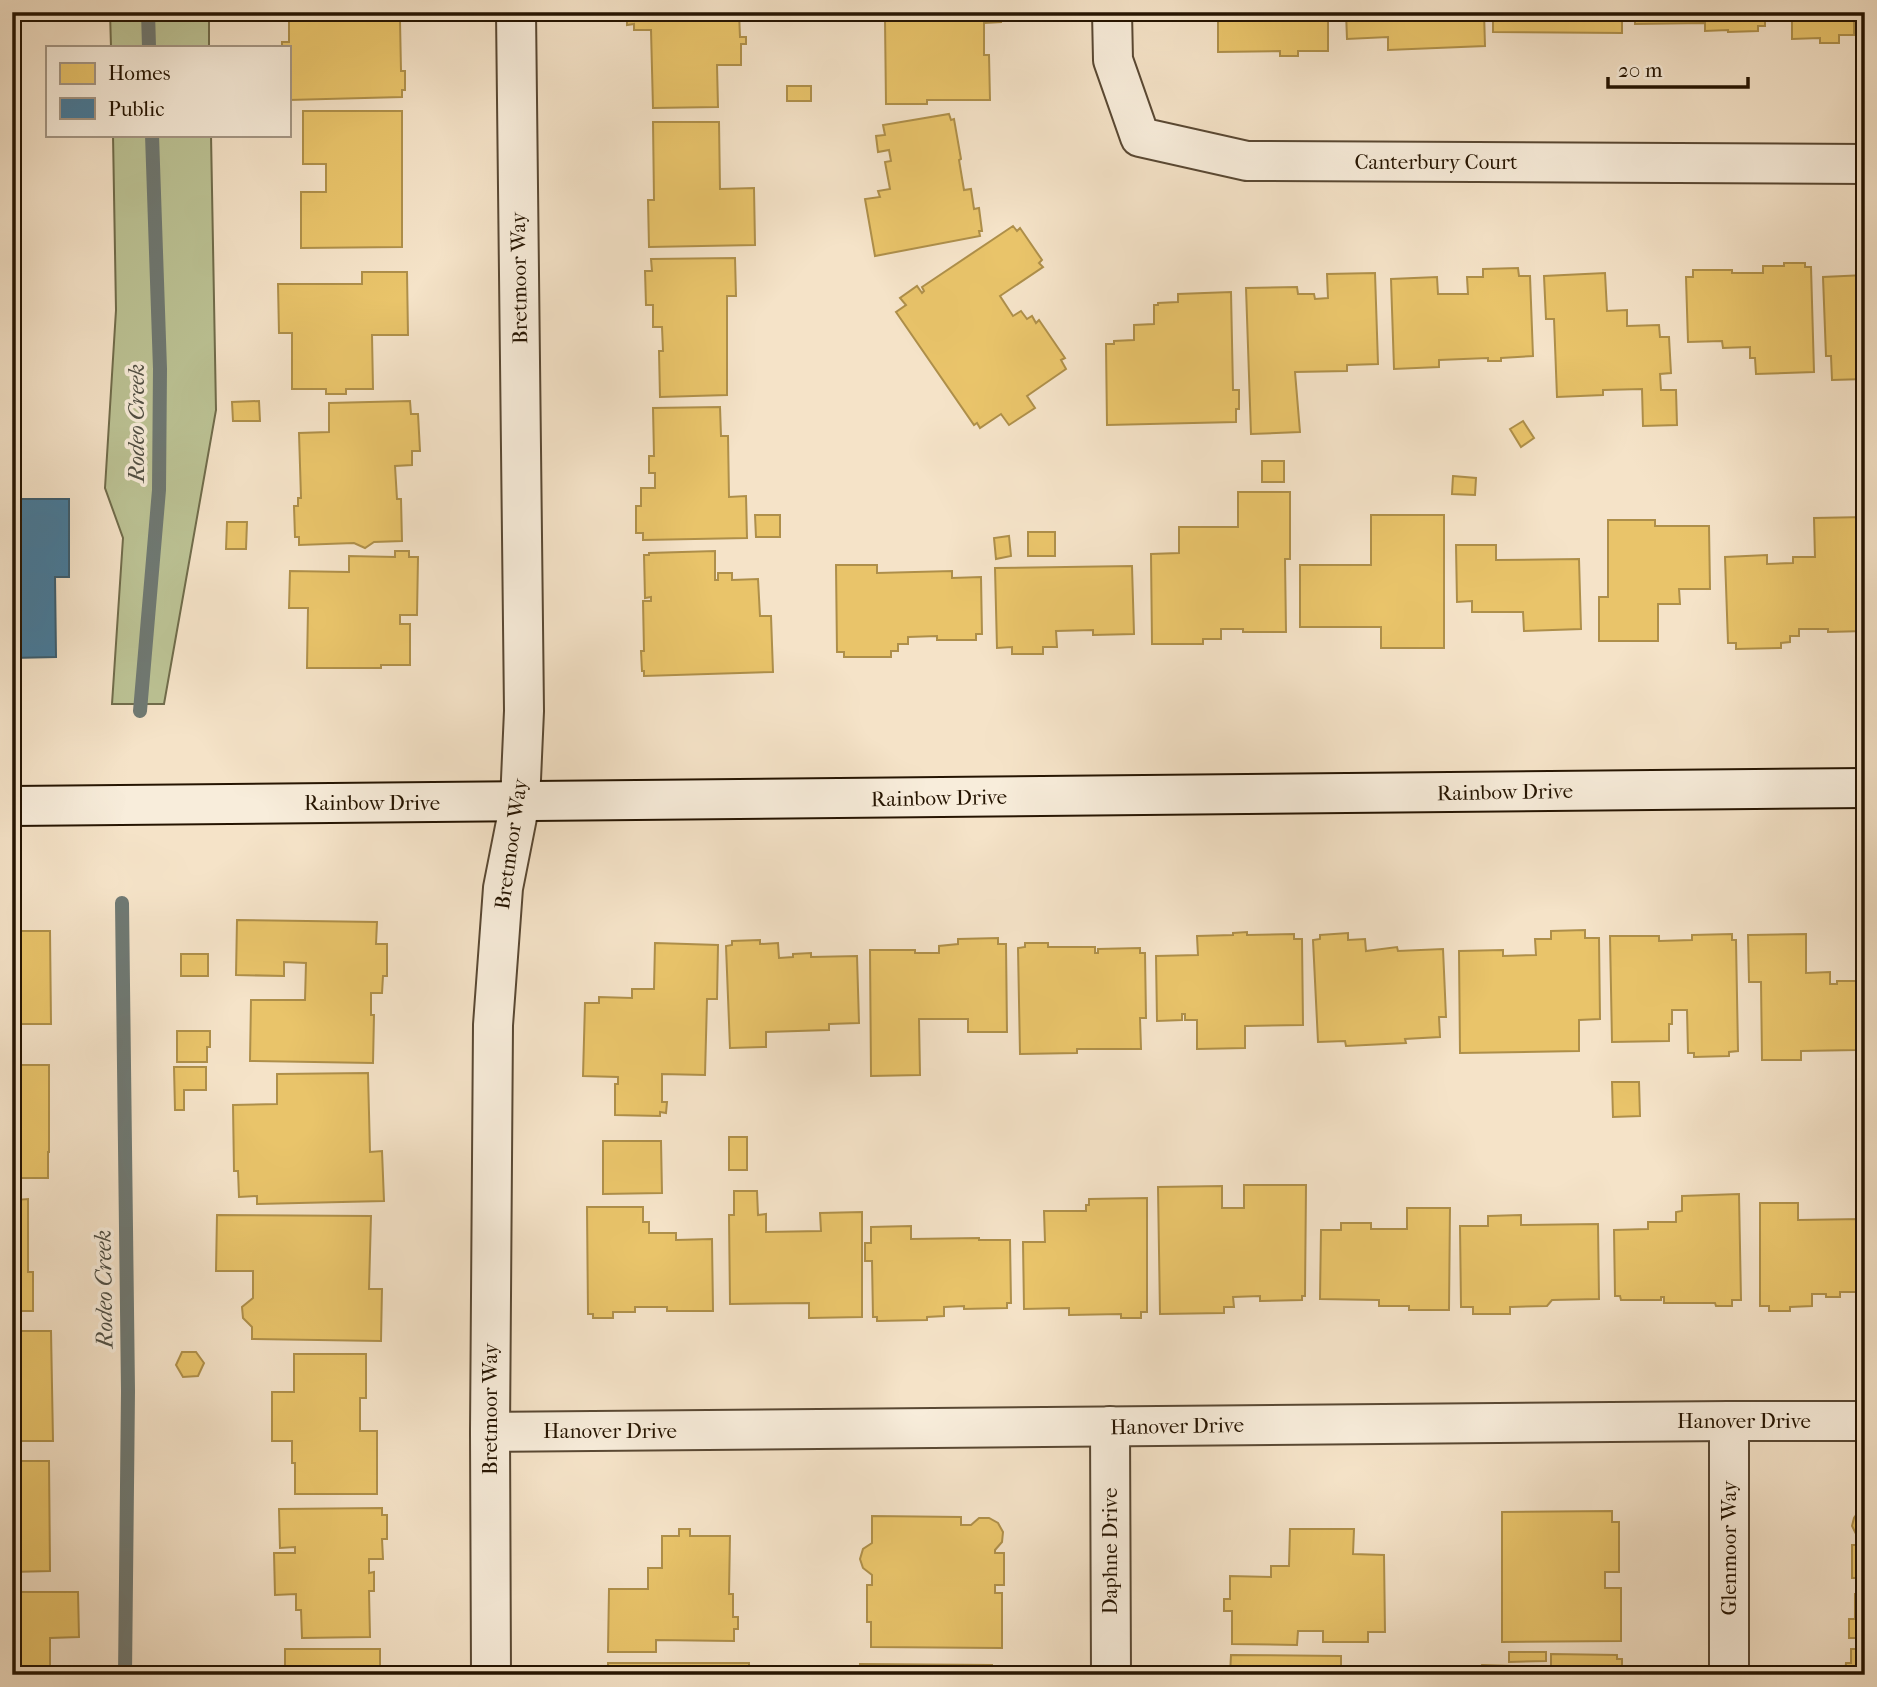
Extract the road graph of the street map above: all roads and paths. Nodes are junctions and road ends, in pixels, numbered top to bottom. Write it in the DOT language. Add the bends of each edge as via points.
graph roads {
  1 [pos="516,12"];
  2 [pos="1112,12"];
  3 [pos="1865,164"];
  4 [pos="1865,788"];
  5 [pos="520,802"];
  6 [pos="12,806"];
  7 [pos="1729,1421"];
  8 [pos="1865,1421"];
  9 [pos="1110,1426"];
  10 [pos="490,1432"];
  11 [pos="491,1675"];
  12 [pos="1111,1675"];
  13 [pos="1729,1675"];
  1 -- 5 [label="street, Bretmoor Way" via="524,706"];
  2 -- 3 [label="street, Canterbury Court" via="1113,60 1140,137 1248,161"];
  4 -- 5 [label="street, Rainbow Drive"];
  5 -- 6 [label="street, Rainbow Drive"];
  5 -- 10 [label="street, Bretmoor Way" via="502,888 493,1025"];
  7 -- 8 [label="street, Hanover Drive"];
  7 -- 9 [label="street, Hanover Drive"];
  7 -- 13 [label="street, Glenmoor Way"];
  9 -- 10 [label="street, Hanover Drive"];
  9 -- 12 [label="street, Daphne Drive"];
  10 -- 11 [label="street, Bretmoor Way"];
}
